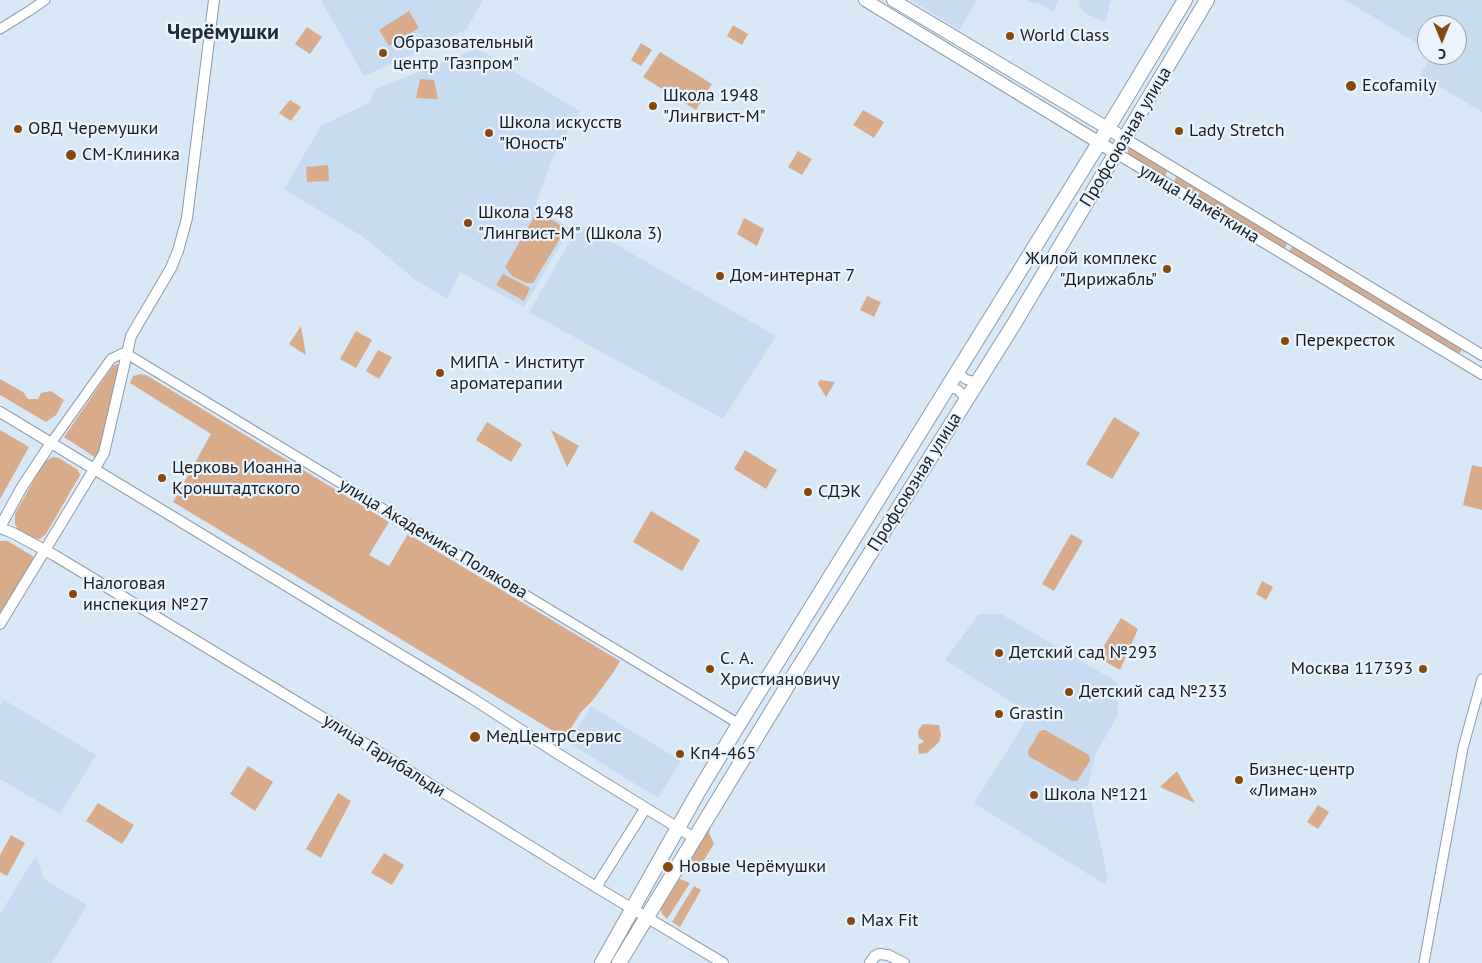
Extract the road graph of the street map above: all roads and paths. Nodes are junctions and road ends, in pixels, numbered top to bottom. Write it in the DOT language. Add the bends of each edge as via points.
graph roads {
  1 [pos="45,0"];
  2 [pos="214,0"];
  3 [pos="865,0"];
  4 [pos="893,0"];
  5 [pos="1185,0"];
  6 [pos="1207,0"];
  7 [pos="0,28"];
  8 [pos="951,35"];
  9 [pos="936,43"];
  10 [pos="1108,128"];
  11 [pos="1124,138"];
  12 [pos="1099,143"];
  13 [pos="1116,153"];
  14 [pos="1182,172"];
  15 [pos="1173,188"];
  16 [pos="1463,344"];
  17 [pos="127,354"];
  18 [pos="1482,355"];
  19 [pos="1454,357"];
  20 [pos="959,368"];
  21 [pos="1482,374"];
  22 [pos="978,380"];
  23 [pos="946,390"];
  24 [pos="965,401"];
  25 [pos="0,412"];
  26 [pos="51,443"];
  27 [pos="94,469"];
  28 [pos="0,527"];
  29 [pos="45,550"];
  30 [pos="0,624"];
  31 [pos="1482,679"];
  32 [pos="738,724"];
  33 [pos="645,809"];
  34 [pos="678,828"];
  35 [pos="696,839"];
  36 [pos="596,887"];
  37 [pos="633,910"];
  38 [pos="647,918"];
  39 [pos="602,963"];
  40 [pos="619,963"];
  41 [pos="723,963"];
  42 [pos="870,963"];
  43 [pos="904,963"];
  44 [pos="1424,963"];
  1 -- 7 [label="street"];
  2 -- 17 [label="street" via="187,218 175,259 131,336"];
  3 -- 9 [label="main road, улица Намёткина"];
  4 -- 8 [label="main road, улица Намёткина"];
  5 -- 10 [label="main road, Профсоюзная улица"];
  6 -- 11 [label="main road, Профсоюзная улица"];
  8 -- 9 [label="street"];
  8 -- 10 [label="main road, улица Намёткина"];
  9 -- 12 [label="main road, улица Намёткина"];
  10 -- 11 [label="main road, улица Намёткина"];
  10 -- 12 [label="main road, Профсоюзная улица"];
  11 -- 13 [label="main road, Профсоюзная улица"];
  11 -- 14 [label="street, улица Намёткина"];
  12 -- 13 [label="main road, улица Намёткина"];
  12 -- 20 [label="main road, Профсоюзная улица"];
  13 -- 15 [label="street, улица Намёткина"];
  13 -- 22 [label="main road, Профсоюзная улица"];
  14 -- 15 [label="street" via="1173,172 1169,177"];
  14 -- 16 [label="street, улица Намёткина"];
  15 -- 19 [label="street, улица Намёткина"];
  16 -- 18 [label="street, улица Намёткина"];
  16 -- 19 [label="street" via="1467,348 1466,354 1462,358"];
  17 -- 26 [label="street" via="111,359"];
  17 -- 27 [label="street" via="106,448"];
  17 -- 32 [label="street, улица Академика Полякова"];
  19 -- 21 [label="street, улица Намёткина"];
  20 -- 22 [label="street" via="965,379"];
  20 -- 23 [label="main road, Профсоюзная улица"];
  22 -- 24 [label="main road, Профсоюзная улица"];
  23 -- 24 [label="street" via="958,390"];
  23 -- 32 [label="main road, Профсоюзная улица"];
  24 -- 35 [label="main road, Профсоюзная улица" via="782,694"];
  25 -- 26 [label="street"];
  26 -- 27 [label="street"];
  26 -- 28 [label="street"];
  27 -- 29 [label="street"];
  27 -- 33 [label="street" via="470,697"];
  28 -- 29 [label="street, улица Гарибальди"];
  29 -- 30 [label="street"];
  29 -- 36 [label="street, улица Гарибальди"];
  31 -- 44 [label="street" via="1463,748"];
  32 -- 34 [label="main road, Профсоюзная улица"];
  33 -- 34 [label="street"];
  33 -- 36 [label="street"];
  34 -- 35 [label="street"];
  34 -- 37 [label="main road, Профсоюзная улица"];
  35 -- 38 [label="main road, Профсоюзная улица"];
  36 -- 37 [label="street, улица Гарибальди"];
  37 -- 38 [label="street, улица Гарибальди"];
  37 -- 39 [label="main road, Профсоюзная улица"];
  38 -- 40 [label="main road, Профсоюзная улица"];
  38 -- 41 [label="street, улица Гарибальди"];
  42 -- 43 [label="street" via="879,954"];
}
